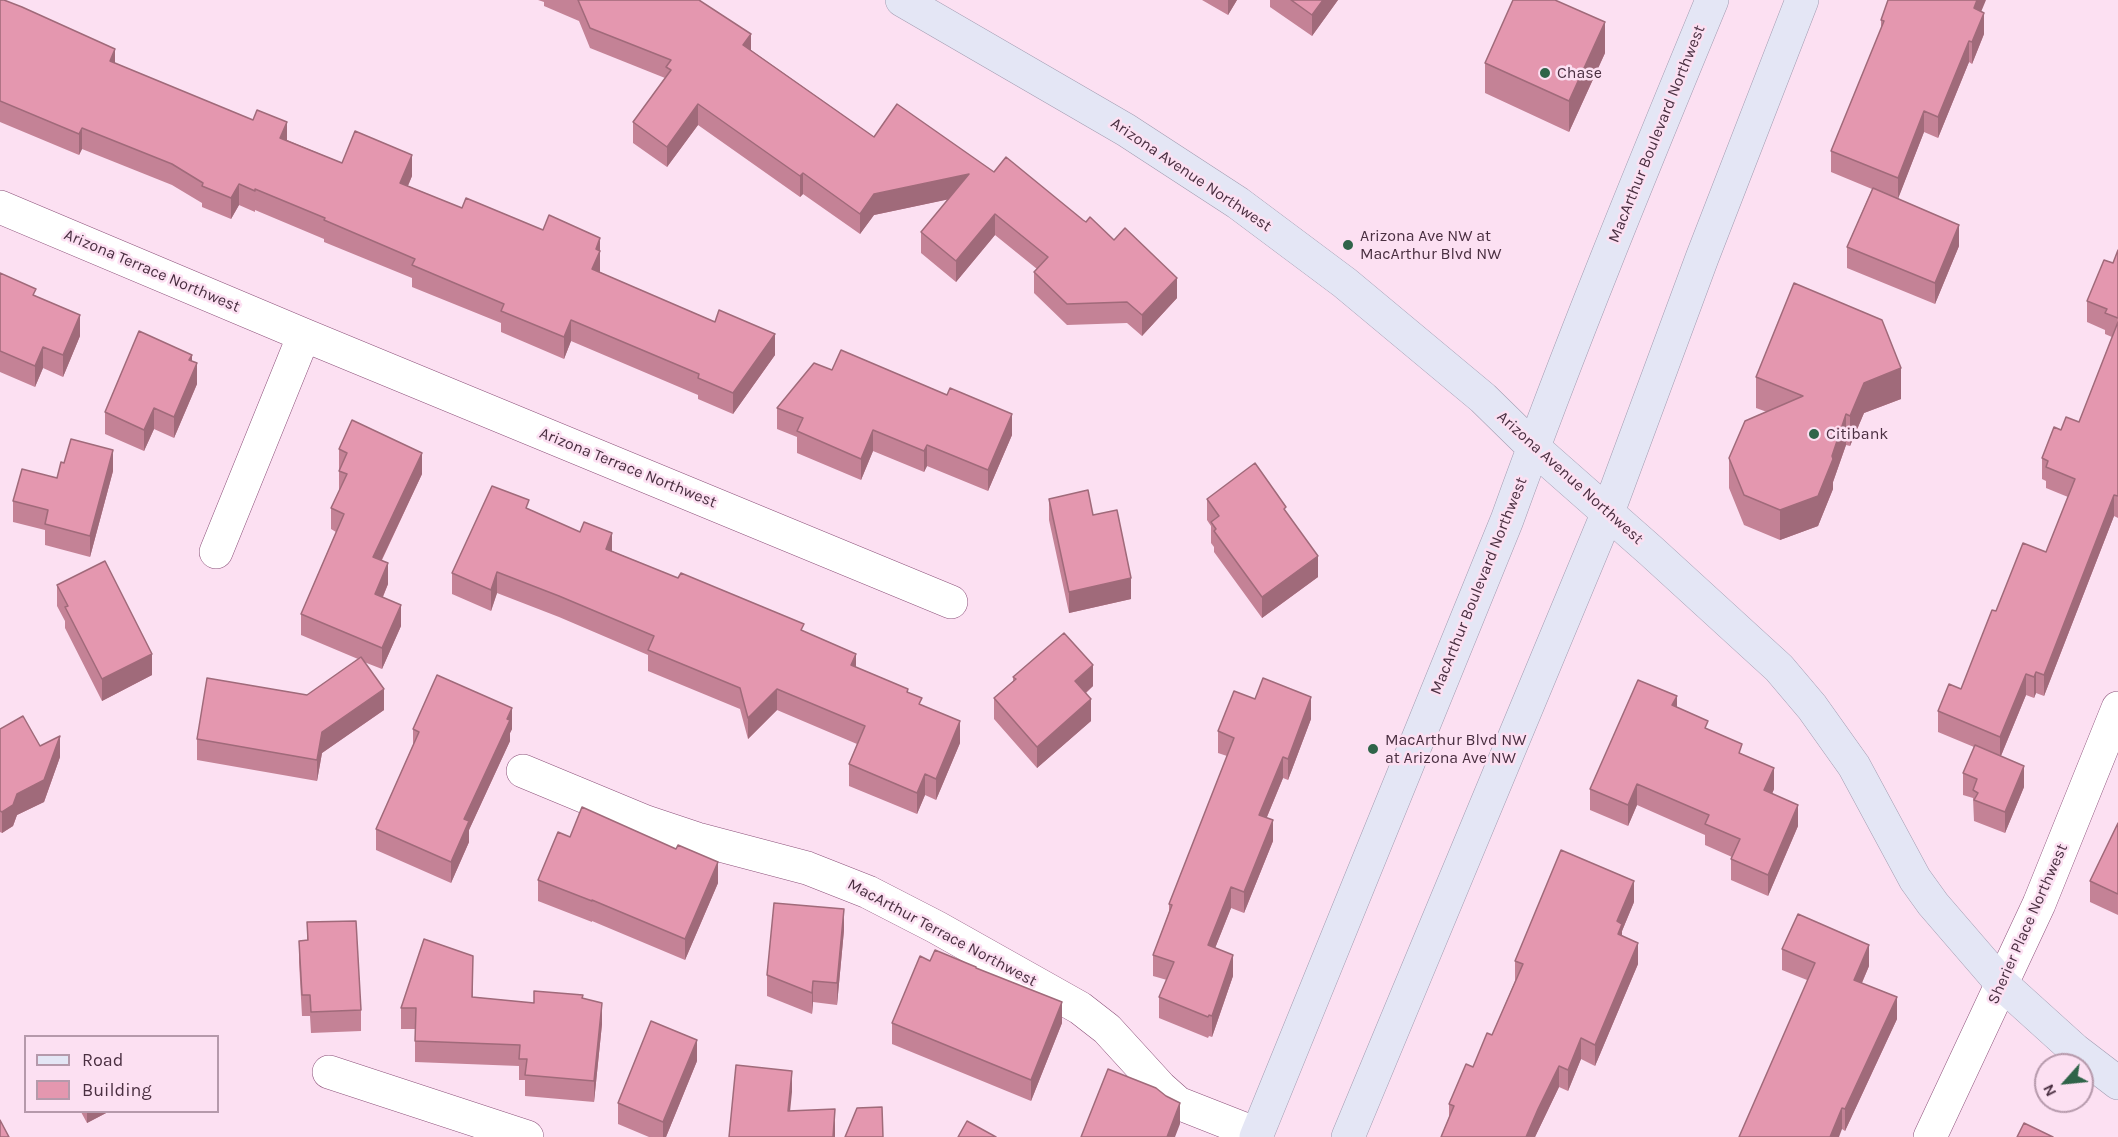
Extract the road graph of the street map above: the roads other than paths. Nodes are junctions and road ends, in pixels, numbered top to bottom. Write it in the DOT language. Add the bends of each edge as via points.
graph roads {
  1 [pos="902,0"];
  2 [pos="1712,0"];
  3 [pos="1802,0"];
  4 [pos="0,207"];
  5 [pos="304,335"];
  6 [pos="1533,447"];
  7 [pos="1608,512"];
  8 [pos="216,552"];
  9 [pos="951,602"];
  10 [pos="2118,708"];
  11 [pos="523,771"];
  12 [pos="2002,984"];
  13 [pos="329,1071"];
  14 [pos="2118,1083"];
  15 [pos="1257,1136"];
  16 [pos="527,1137"];
  17 [pos="1348,1137"];
  18 [pos="1930,1137"];
  1 -- 6 [label="main road, Arizona Avenue Northwest" via="1107,118 1238,203 1345,283 1483,398"];
  2 -- 6 [label="main road, MacArthur Boulevard Northwest"];
  3 -- 7 [label="main road"];
  4 -- 5 [label="street, Arizona Terrace Northwest"];
  5 -- 8 [label="street"];
  5 -- 9 [label="street, Arizona Terrace Northwest"];
  6 -- 7 [label="main road, Arizona Avenue Northwest"];
  6 -- 15 [label="main road, MacArthur Boulevard Northwest" via="1503,530"];
  7 -- 12 [label="main road, Arizona Avenue Northwest" via="1779,668 1812,707 1859,774 1924,892"];
  7 -- 17 [label="main road"];
  10 -- 12 [label="street, Sherier Place Northwest" via="2039,904"];
  11 -- 15 [label="street, MacArthur Terrace Northwest" via="646,822 807,868 891,903 1080,1008 1107,1029 1178,1103"];
  12 -- 14 [label="main road, Arizona Avenue Northwest"];
  12 -- 18 [label="street, Sherier Place Northwest"];
  13 -- 16 [label="street"];
}
